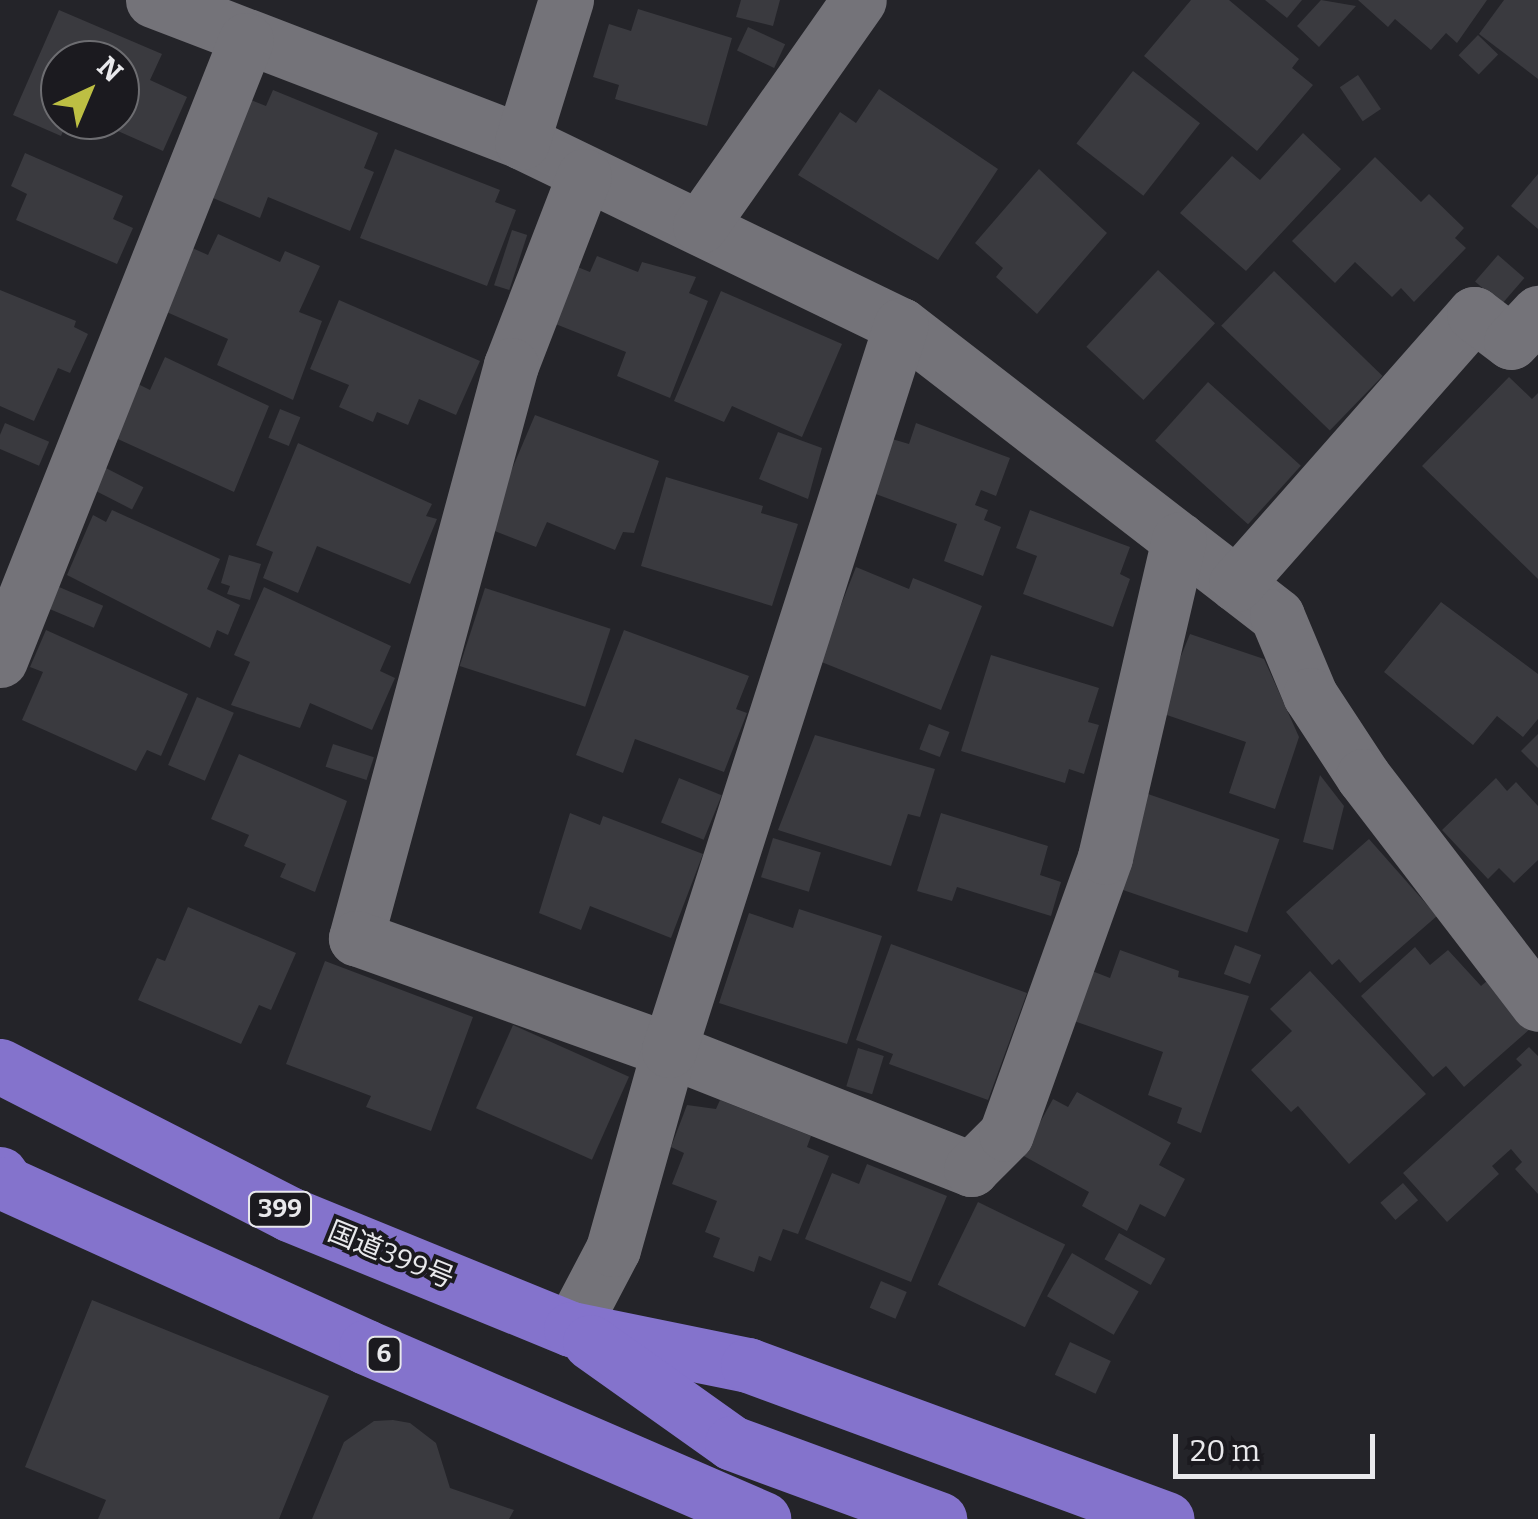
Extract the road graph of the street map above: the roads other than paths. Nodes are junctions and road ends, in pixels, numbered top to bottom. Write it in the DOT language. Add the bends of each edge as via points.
graph roads {
  1 [pos="153,0"];
  2 [pos="566,0"];
  3 [pos="859,0"];
  4 [pos="246,40"];
  5 [pos="522,142"];
  6 [pos="584,176"];
  7 [pos="700,226"];
  8 [pos="1538,313"];
  9 [pos="902,325"];
  10 [pos="1178,539"];
  11 [pos="1236,584"];
  12 [pos="0,660"];
  13 [pos="1538,1004"];
  14 [pos="669,1050"];
  15 [pos="0,1066"];
  16 [pos="2,1184"];
  17 [pos="571,1329"];
  18 [pos="763,1519"];
  19 [pos="939,1519"];
  20 [pos="1168,1519"];
  1 -- 4 [label="street"];
  2 -- 5 [label="street"];
  3 -- 7 [label="street"];
  4 -- 5 [label="street"];
  4 -- 12 [label="street"];
  5 -- 6 [label="street"];
  6 -- 7 [label="street"];
  6 -- 14 [label="street" via="511,365 356,938"];
  7 -- 9 [label="street"];
  8 -- 11 [label="street" via="1512,342 1474,314"];
  9 -- 10 [label="street"];
  9 -- 14 [label="street"];
  10 -- 11 [label="street"];
  10 -- 14 [label="street" via="1105,858 1006,1134 972,1168"];
  11 -- 13 [label="street" via="1277,616 1310,694 1362,776"];
  14 -- 17 [label="street" via="613,1249"];
  15 -- 17 [label="highway, 国道399号 / 399" via="289,1214"];
  16 -- 18 [label="highway, 6"];
  17 -- 19 [label="highway, 国道399号 / 399" via="732,1443"];
  17 -- 20 [label="highway, 国道399号 / 399" via="748,1365"];
}
